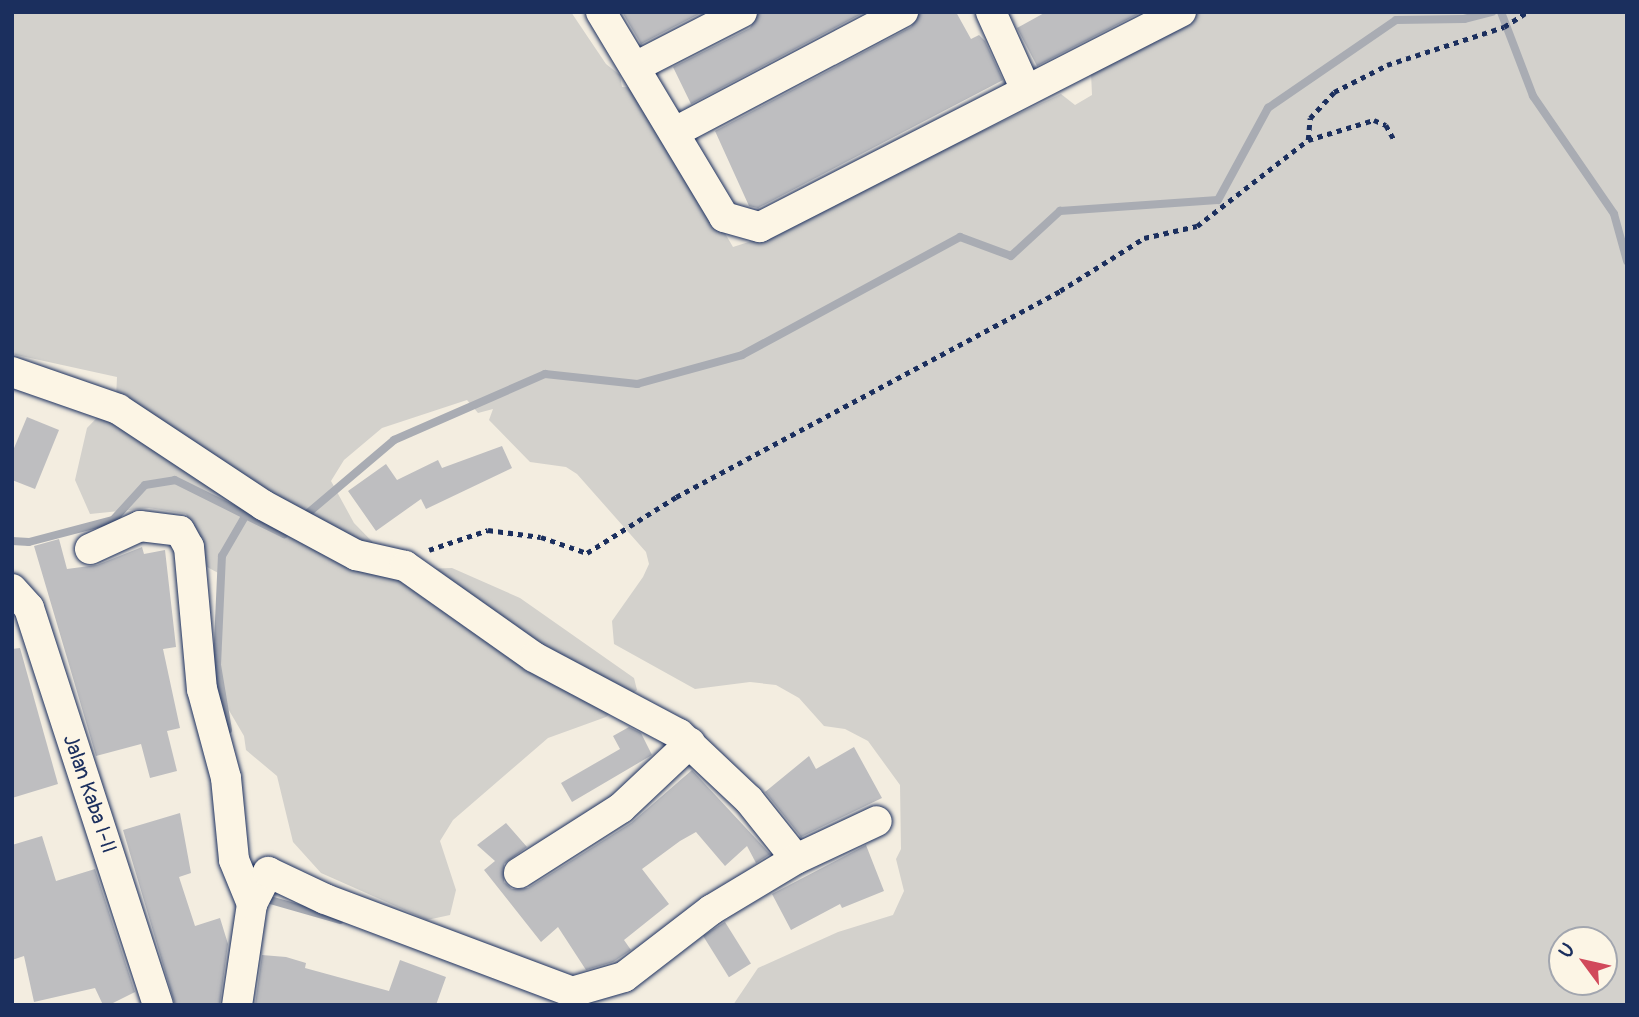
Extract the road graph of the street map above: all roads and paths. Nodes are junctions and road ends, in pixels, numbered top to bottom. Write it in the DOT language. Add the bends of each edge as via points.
graph roads {
  1 [pos="601,12"];
  2 [pos="742,12"];
  3 [pos="902,12"];
  4 [pos="991,12"];
  5 [pos="1181,12"];
  6 [pos="1527,12"];
  7 [pos="637,66"];
  8 [pos="1026,90"];
  9 [pos="675,132"];
  10 [pos="1308,141"];
  11 [pos="1395,141"];
  12 [pos="12,372"];
  13 [pos="90,549"];
  14 [pos="405,566"];
  15 [pos="12,589"];
  16 [pos="690,743"];
  17 [pos="877,821"];
  18 [pos="796,859"];
  19 [pos="519,873"];
  20 [pos="256,895"];
  21 [pos="158,1005"];
  22 [pos="237,1005"];
  1 -- 7 [label="street"];
  2 -- 7 [label="street"];
  3 -- 9 [label="street"];
  4 -- 8 [label="street"];
  5 -- 8 [label="street"];
  6 -- 10 [label="path" via="1504,27 1387,65 1334,92 1310,118"];
  7 -- 9 [label="street"];
  8 -- 9 [label="street" via="760,228 724,217"];
  10 -- 11 [label="path" via="1374,120 1386,125"];
  10 -- 14 [label="path" via="1197,226 1144,238 1060,291 676,497 587,553 541,537 488,530 442,541"];
  12 -- 14 [label="street" via="118,409 264,505 356,555"];
  13 -- 20 [label="street" via="140,526 180,531 189,547 202,689 226,778 234,860"];
  14 -- 16 [label="street" via="534,657"];
  15 -- 21 [label="street, Jalan Kaba I-II" via="29,608"];
  16 -- 18 [label="street" via="749,800"];
  16 -- 19 [label="street" via="621,808"];
  17 -- 18 [label="street"];
  18 -- 20 [label="street" via="711,910 624,977 572,992 325,899 268,872"];
  20 -- 22 [label="street"];
}
